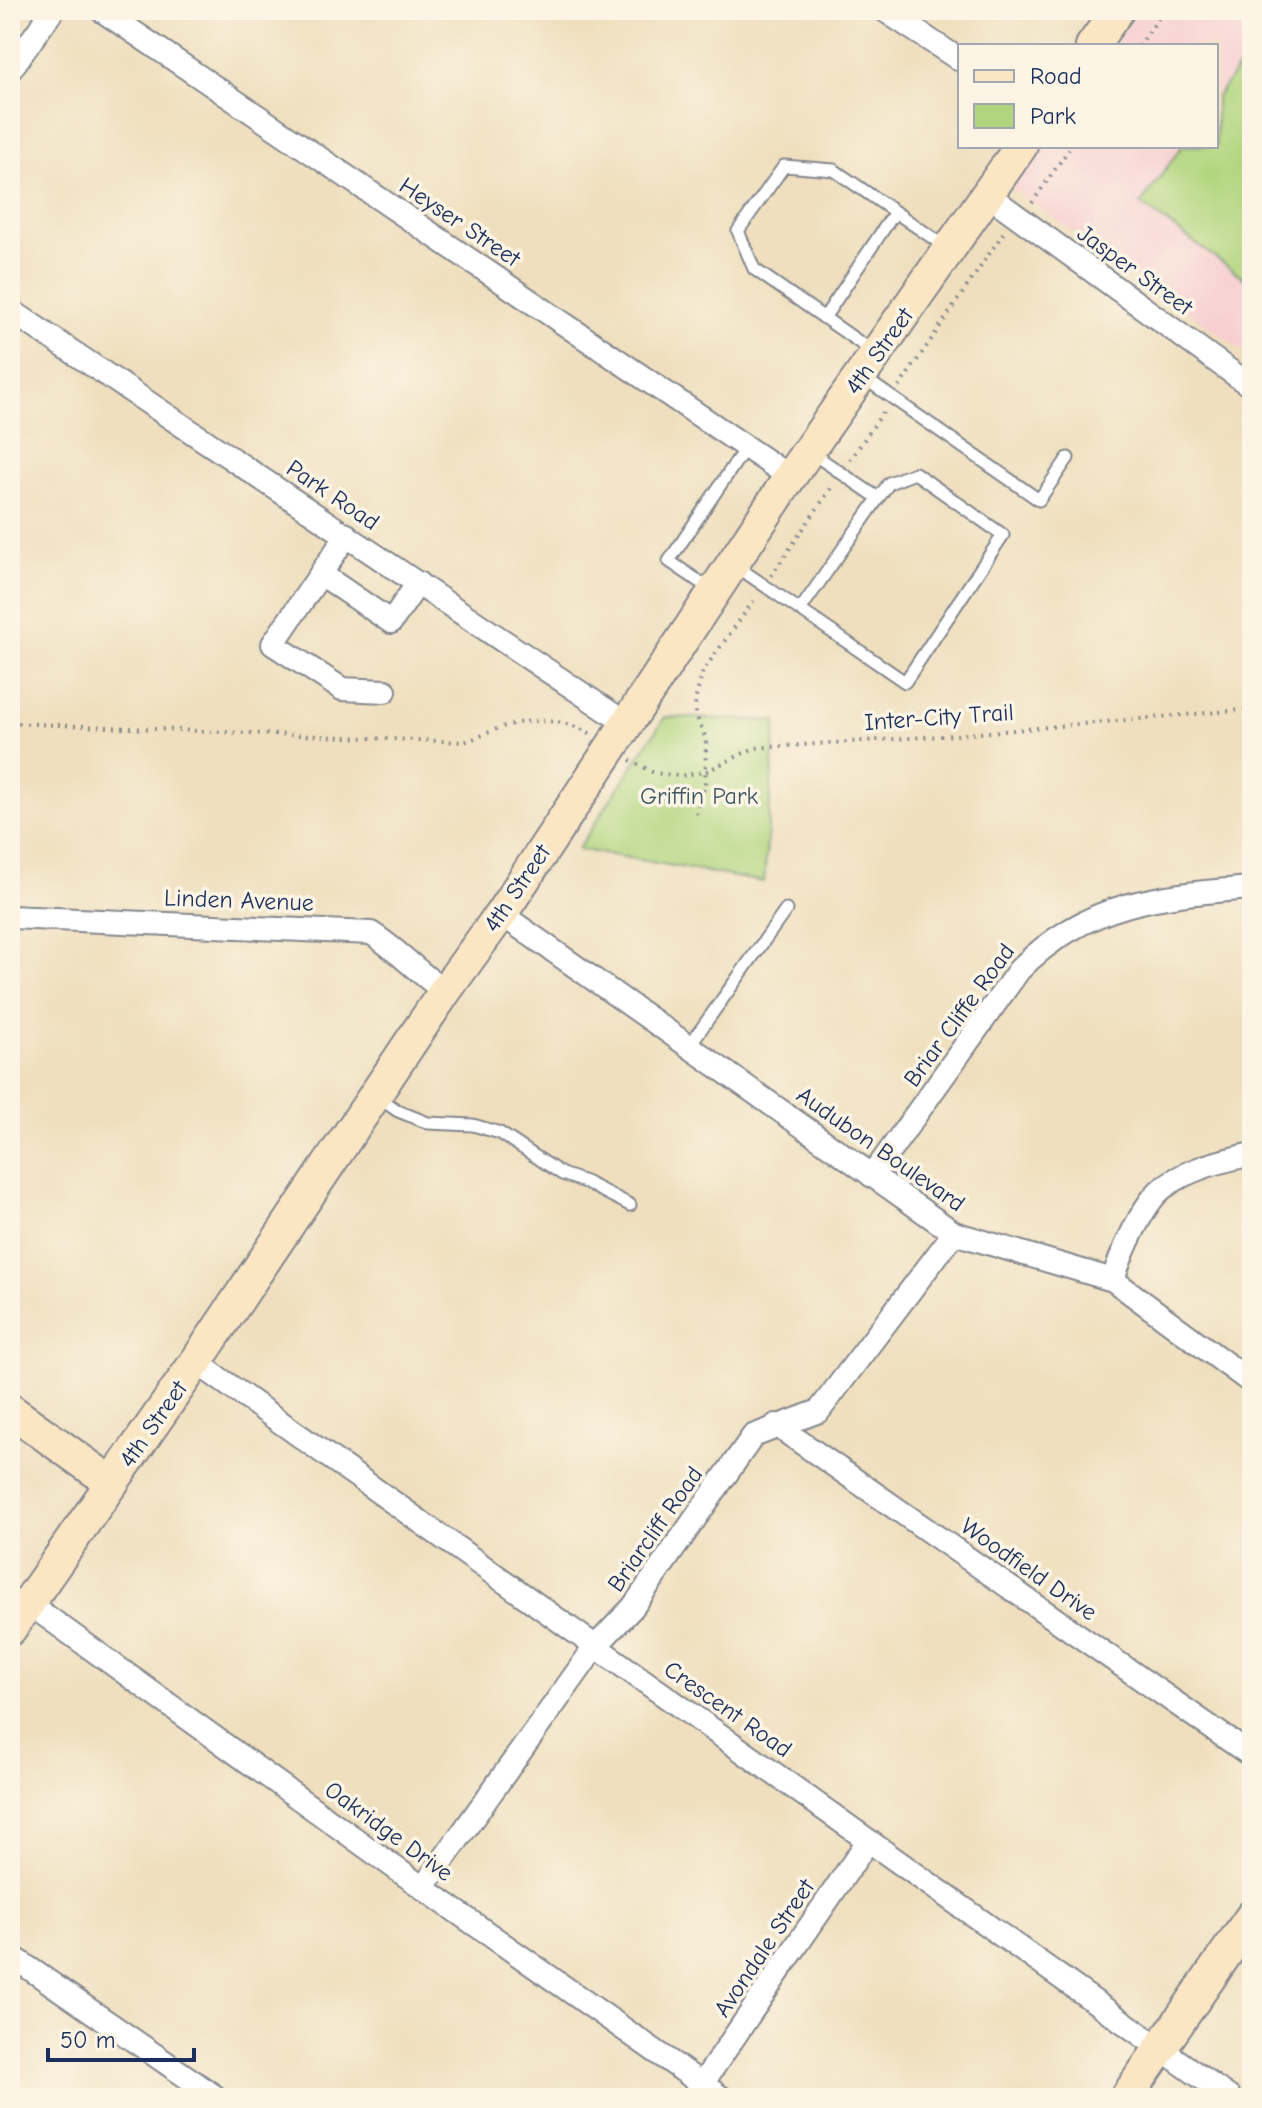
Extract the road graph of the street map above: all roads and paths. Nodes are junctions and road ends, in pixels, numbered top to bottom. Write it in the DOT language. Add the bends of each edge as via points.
graph roads {
  1 [pos="53,10"];
  2 [pos="101,10"];
  3 [pos="884,10"];
  4 [pos="1118,10"];
  5 [pos="1164,10"];
  6 [pos="1093,44"];
  7 [pos="1140,44"];
  8 [pos="958,59"];
  9 [pos="10,70"];
  10 [pos="1020,148"];
  11 [pos="988,195"];
  12 [pos="895,212"];
  13 [pos="950,250"];
  14 [pos="10,310"];
  15 [pos="824,318"];
  16 [pos="869,365"];
  17 [pos="1252,387"];
  18 [pos="746,447"];
  19 [pos="808,450"];
  20 [pos="1068,458"];
  21 [pos="790,477"];
  22 [pos="878,498"];
  23 [pos="347,535"];
  24 [pos="733,564"];
  25 [pos="321,574"];
  26 [pos="418,583"];
  27 [pos="714,592"];
  28 [pos="800,610"];
  29 [pos="385,691"];
  30 [pos="1252,709"];
  31 [pos="10,723"];
  32 [pos="627,724"];
  33 [pos="594,736"];
  34 [pos="636,764"];
  35 [pos="1252,888"];
  36 [pos="786,910"];
  37 [pos="501,914"];
  38 [pos="10,917"];
  39 [pos="445,991"];
  40 [pos="689,1046"];
  41 [pos="375,1095"];
  42 [pos="1252,1154"];
  43 [pos="872,1176"];
  44 [pos="630,1205"];
  45 [pos="954,1233"];
  46 [pos="1113,1280"];
  47 [pos="196,1362"];
  48 [pos="1252,1383"];
  49 [pos="10,1410"];
  50 [pos="776,1425"];
  51 [pos="112,1483"];
  52 [pos="18,1611"];
  53 [pos="595,1647"];
  54 [pos="1252,1756"];
  55 [pos="868,1841"];
  56 [pos="423,1888"];
  57 [pos="1252,1916"];
  58 [pos="10,1955"];
  59 [pos="1160,2050"];
  60 [pos="702,2084"];
  61 [pos="217,2098"];
  62 [pos="722,2098"];
  63 [pos="1126,2098"];
  64 [pos="1230,2098"];
  1 -- 9 [label="street"];
  2 -- 18 [label="street, Heyser Street"];
  3 -- 8 [label="street"];
  4 -- 6 [label="street"];
  5 -- 7 [label="path"];
  10 -- 11 [label="street, 4th Street"];
  11 -- 13 [label="street, 4th Street"];
  11 -- 17 [label="street, Jasper Street"];
  12 -- 13 [label="lane"];
  12 -- 15 [label="lane"];
  12 -- 15 [label="lane" via="834,170 784,166 738,231 754,269"];
  13 -- 16 [label="street, 4th Street"];
  14 -- 23 [label="street, Park Road"];
  15 -- 16 [label="lane"];
  16 -- 19 [label="street, 4th Street"];
  16 -- 20 [label="lane" via="1039,500"];
  18 -- 21 [label="street, Heyser Street"];
  18 -- 27 [label="lane" via="669,561"];
  19 -- 21 [label="street, 4th Street"];
  19 -- 22 [label="lane"];
  21 -- 24 [label="street, 4th Street"];
  22 -- 28 [label="lane"];
  22 -- 28 [label="lane" via="889,483 915,473 1003,535 905,682"];
  23 -- 25 [label="street"];
  23 -- 26 [label="street, Park Road"];
  24 -- 27 [label="street, 4th Street"];
  24 -- 28 [label="lane"];
  25 -- 26 [label="street" via="391,622"];
  25 -- 29 [label="street" via="273,644 342,689"];
  26 -- 32 [label="street, Park Road"];
  27 -- 32 [label="street, 4th Street"];
  30 -- 34 [label="path, Inter-City Trail" via="754,748 705,772 679,776"];
  31 -- 33 [label="path" via="463,742 542,720 576,725"];
  32 -- 37 [label="street, 4th Street"];
  35 -- 43 [label="street, Briar Cliffe Road" via="1124,905 1073,927 1039,951 1019,970"];
  36 -- 40 [label="lane"];
  37 -- 39 [label="street, 4th Street"];
  37 -- 40 [label="street, Audubon Boulevard"];
  38 -- 39 [label="street, Linden Avenue" via="371,933"];
  39 -- 41 [label="street, 4th Street"];
  40 -- 43 [label="street, Audubon Boulevard"];
  41 -- 44 [label="lane" via="428,1123 473,1125 500,1133 562,1174"];
  41 -- 47 [label="street, 4th Street"];
  42 -- 46 [label="street" via="1205,1165 1162,1188 1140,1219"];
  43 -- 45 [label="street, Audubon Boulevard"];
  45 -- 46 [label="street, Audubon Boulevard"];
  45 -- 50 [label="street, Briarcliff Road" via="819,1411"];
  46 -- 48 [label="street, Audubon Boulevard"];
  47 -- 51 [label="street, 4th Street"];
  47 -- 53 [label="street, Crescent Road"];
  49 -- 51 [label="street"];
  50 -- 53 [label="street, Briarcliff Road" via="753,1436 633,1607"];
  50 -- 54 [label="street, Woodfield Drive"];
  51 -- 52 [label="street, 4th Street"];
  52 -- 56 [label="street, Oakridge Drive"];
  53 -- 55 [label="street, Crescent Road"];
  53 -- 56 [label="street, Briarcliff Road"];
  55 -- 59 [label="street, Crescent Road"];
  55 -- 60 [label="street, Avondale Street"];
  56 -- 60 [label="street, Oakridge Drive"];
  57 -- 59 [label="street"];
  58 -- 61 [label="street"];
  59 -- 63 [label="street"];
  59 -- 64 [label="street, Crescent Road"];
  60 -- 62 [label="street, Oakridge Drive"];
}
